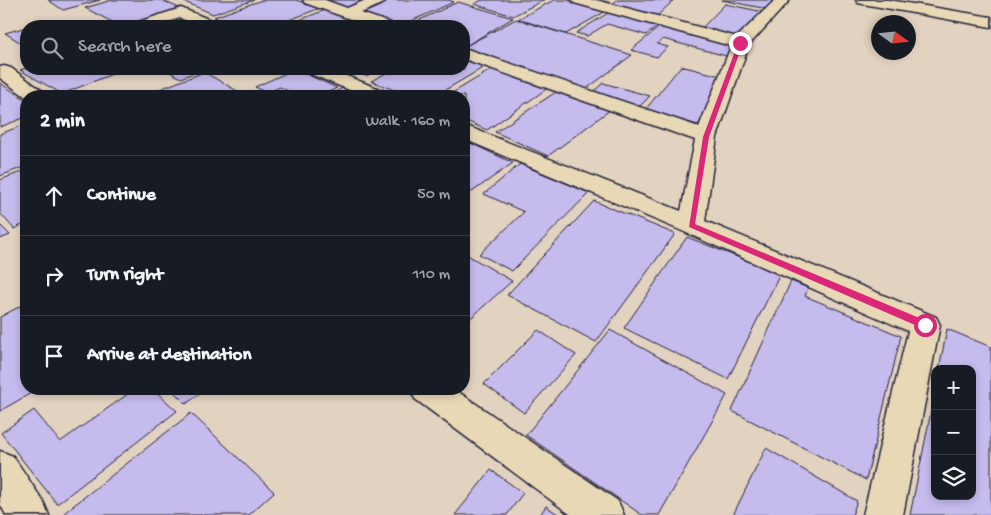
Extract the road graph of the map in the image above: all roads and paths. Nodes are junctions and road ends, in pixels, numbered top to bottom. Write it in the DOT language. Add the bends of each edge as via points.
graph roads {
  1 [pos="310,0"];
  2 [pos="379,0"];
  3 [pos="579,0"];
  4 [pos="783,0"];
  5 [pos="863,0"];
  6 [pos="347,13"];
  7 [pos="159,20"];
  8 [pos="198,20"];
  9 [pos="367,20"];
  10 [pos="991,22"];
  11 [pos="740,43"];
  12 [pos="470,55"];
  13 [pos="20,66"];
  14 [pos="2,72"];
  15 [pos="329,75"];
  16 [pos="28,90"];
  17 [pos="365,90"];
  18 [pos="470,133"];
  19 [pos="706,137"];
  20 [pos="691,225"];
  21 [pos="435,395"];
  22 [pos="0,469"];
  23 [pos="29,515"];
  24 [pos="604,515"];
  25 [pos="883,515"];
  1 -- 6 [label="street"];
  2 -- 6 [label="street"];
  3 -- 11 [label="street"];
  4 -- 11 [label="street"];
  5 -- 10 [label="street"];
  6 -- 9 [label="street"];
  7 -- 8 [label="street" via="181,13"];
  11 -- 19 [label="street"];
  12 -- 19 [label="street"];
  13 -- 14 [label="street"];
  14 -- 16 [label="street"];
  15 -- 17 [label="street"];
  18 -- 20 [label="street"];
  19 -- 20 [label="street"];
  20 -- 25 [label="street" via="925,325"];
  21 -- 24 [label="street"];
  22 -- 23 [label="street"];
}
